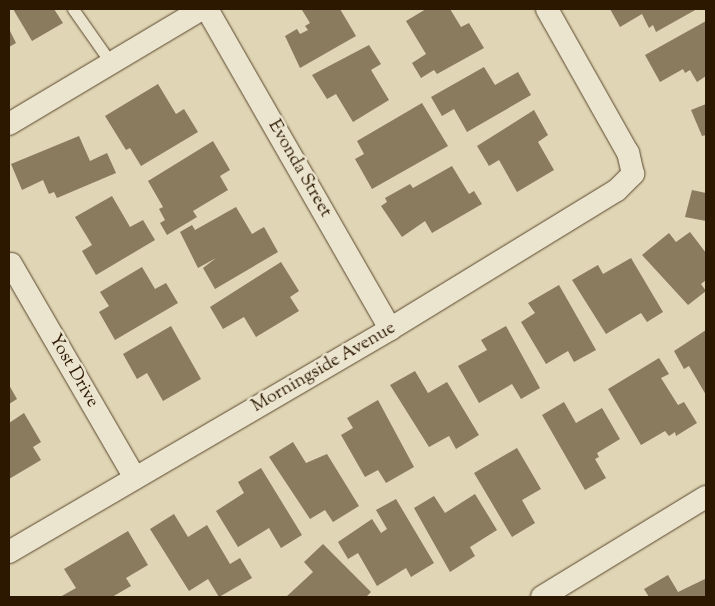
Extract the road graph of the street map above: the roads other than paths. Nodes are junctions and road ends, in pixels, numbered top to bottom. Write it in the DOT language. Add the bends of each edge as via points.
graph roads {
  1 [pos="74,9"];
  2 [pos="202,9"];
  3 [pos="207,9"];
  4 [pos="547,9"];
  5 [pos="111,63"];
  6 [pos="9,124"];
  7 [pos="10,264"];
  8 [pos="390,329"];
  9 [pos="134,478"];
  10 [pos="706,498"];
  11 [pos="9,552"];
  12 [pos="542,597"];
  1 -- 5 [label="lane"];
  2 -- 5 [label="street"];
  3 -- 8 [label="street, Evonda Street"];
  4 -- 8 [label="street, Morningside Avenue" via="628,153 633,174 617,190"];
  5 -- 6 [label="street"];
  7 -- 9 [label="street, Yost Drive"];
  8 -- 9 [label="street, Morningside Avenue"];
  9 -- 11 [label="street, Morningside Avenue"];
  10 -- 12 [label="street"];
}
